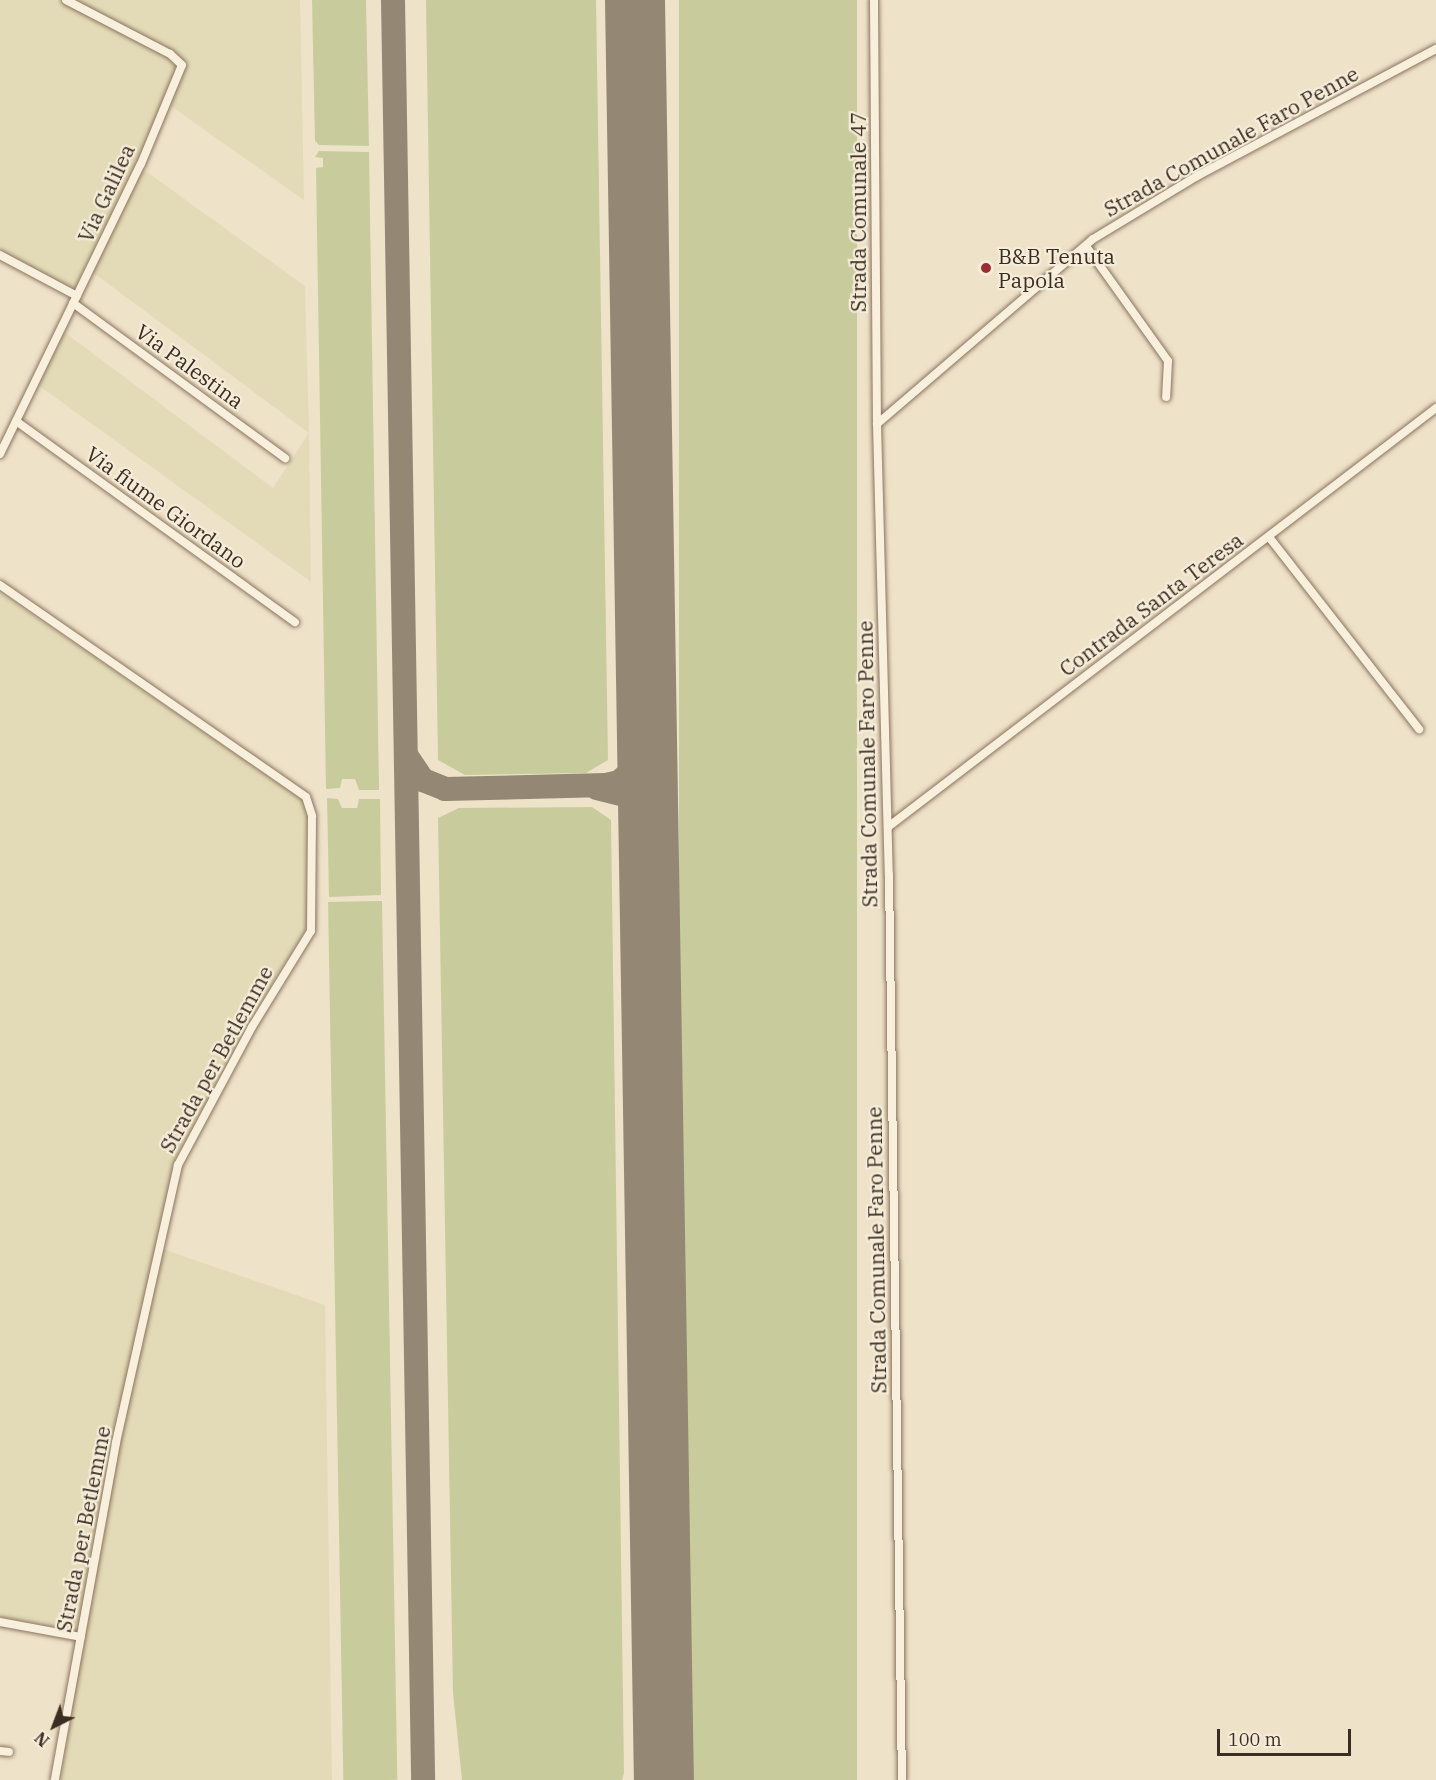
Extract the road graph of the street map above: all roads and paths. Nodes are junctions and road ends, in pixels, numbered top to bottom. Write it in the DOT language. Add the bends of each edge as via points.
graph roads {
  1 [pos="66,0"];
  2 [pos="874,0"];
  3 [pos="1436,49"];
  4 [pos="1086,246"];
  5 [pos="0,255"];
  6 [pos="75,300"];
  7 [pos="1166,397"];
  8 [pos="1436,408"];
  9 [pos="15,421"];
  10 [pos="877,424"];
  11 [pos="0,454"];
  12 [pos="285,459"];
  13 [pos="1269,537"];
  14 [pos="0,585"];
  15 [pos="295,622"];
  16 [pos="1419,729"];
  17 [pos="888,827"];
  18 [pos="0,1622"];
  19 [pos="81,1637"];
  20 [pos="55,1780"];
  21 [pos="902,1780"];
  1 -- 6 [label="street, Via Galilea" via="170,54 182,65 141,164"];
  2 -- 10 [label="street, Strada Comunale 47"];
  3 -- 4 [label="street, Strada Comunale Faro Penne" via="1197,176"];
  4 -- 7 [label="street" via="1168,361"];
  4 -- 10 [label="street, Strada Comunale Faro Penne"];
  5 -- 6 [label="street, Via Palestina"];
  6 -- 9 [label="street, Via Galilea"];
  6 -- 12 [label="street, Via Palestina"];
  8 -- 13 [label="street, Contrada Santa Teresa"];
  9 -- 11 [label="street, Via Galilea"];
  9 -- 15 [label="street, Via fiume Giordano"];
  10 -- 17 [label="street, Strada Comunale Faro Penne"];
  13 -- 16 [label="street"];
  13 -- 17 [label="street, Contrada Santa Teresa"];
  14 -- 19 [label="street, Strada per Betlemme" via="306,797 312,816 311,931 252,1027 178,1165 116,1443"];
  17 -- 21 [label="street, Strada Comunale Faro Penne"];
  18 -- 19 [label="street"];
  19 -- 20 [label="street, Strada per Betlemme"];
}
